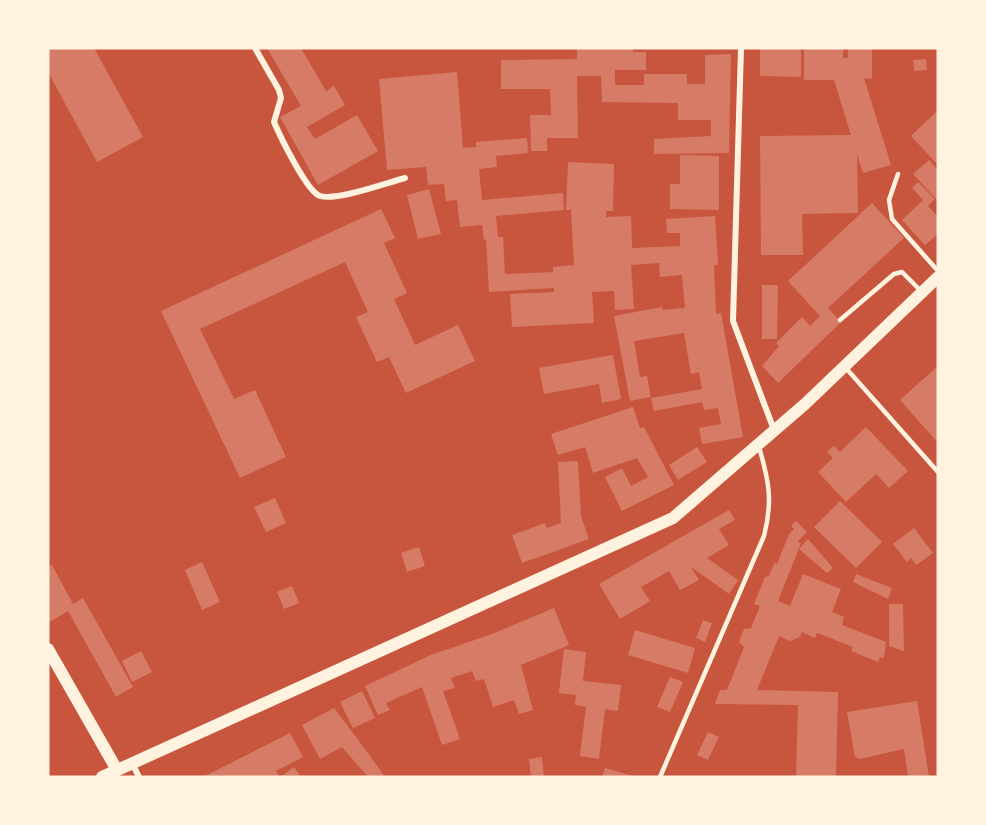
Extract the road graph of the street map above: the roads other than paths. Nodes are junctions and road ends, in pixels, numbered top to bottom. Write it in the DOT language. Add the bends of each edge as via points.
graph roads {
  1 [pos="255,48"];
  2 [pos="741,48"];
  3 [pos="898,174"];
  4 [pos="405,178"];
  5 [pos="938,271"];
  6 [pos="938,277"];
  7 [pos="922,292"];
  8 [pos="840,320"];
  9 [pos="843,365"];
  10 [pos="774,430"];
  11 [pos="758,445"];
  12 [pos="938,472"];
  13 [pos="48,649"];
  14 [pos="132,763"];
  15 [pos="117,770"];
  16 [pos="102,777"];
  17 [pos="139,777"];
  18 [pos="660,777"];
  1 -- 4 [label="street" via="279,90 274,122 312,191 324,197 339,195"];
  2 -- 10 [label="street" via="733,321"];
  3 -- 5 [label="lane" via="889,200 892,219"];
  6 -- 7 [label="main road"];
  7 -- 8 [label="lane" via="902,272 894,274"];
  7 -- 9 [label="main road"];
  9 -- 10 [label="main road"];
  9 -- 12 [label="lane"];
  10 -- 11 [label="main road"];
  11 -- 14 [label="main road" via="673,518"];
  11 -- 18 [label="lane" via="770,482 770,515 764,536"];
  13 -- 15 [label="main road"];
  14 -- 15 [label="main road"];
  14 -- 17 [label="street"];
  15 -- 16 [label="main road"];
}
